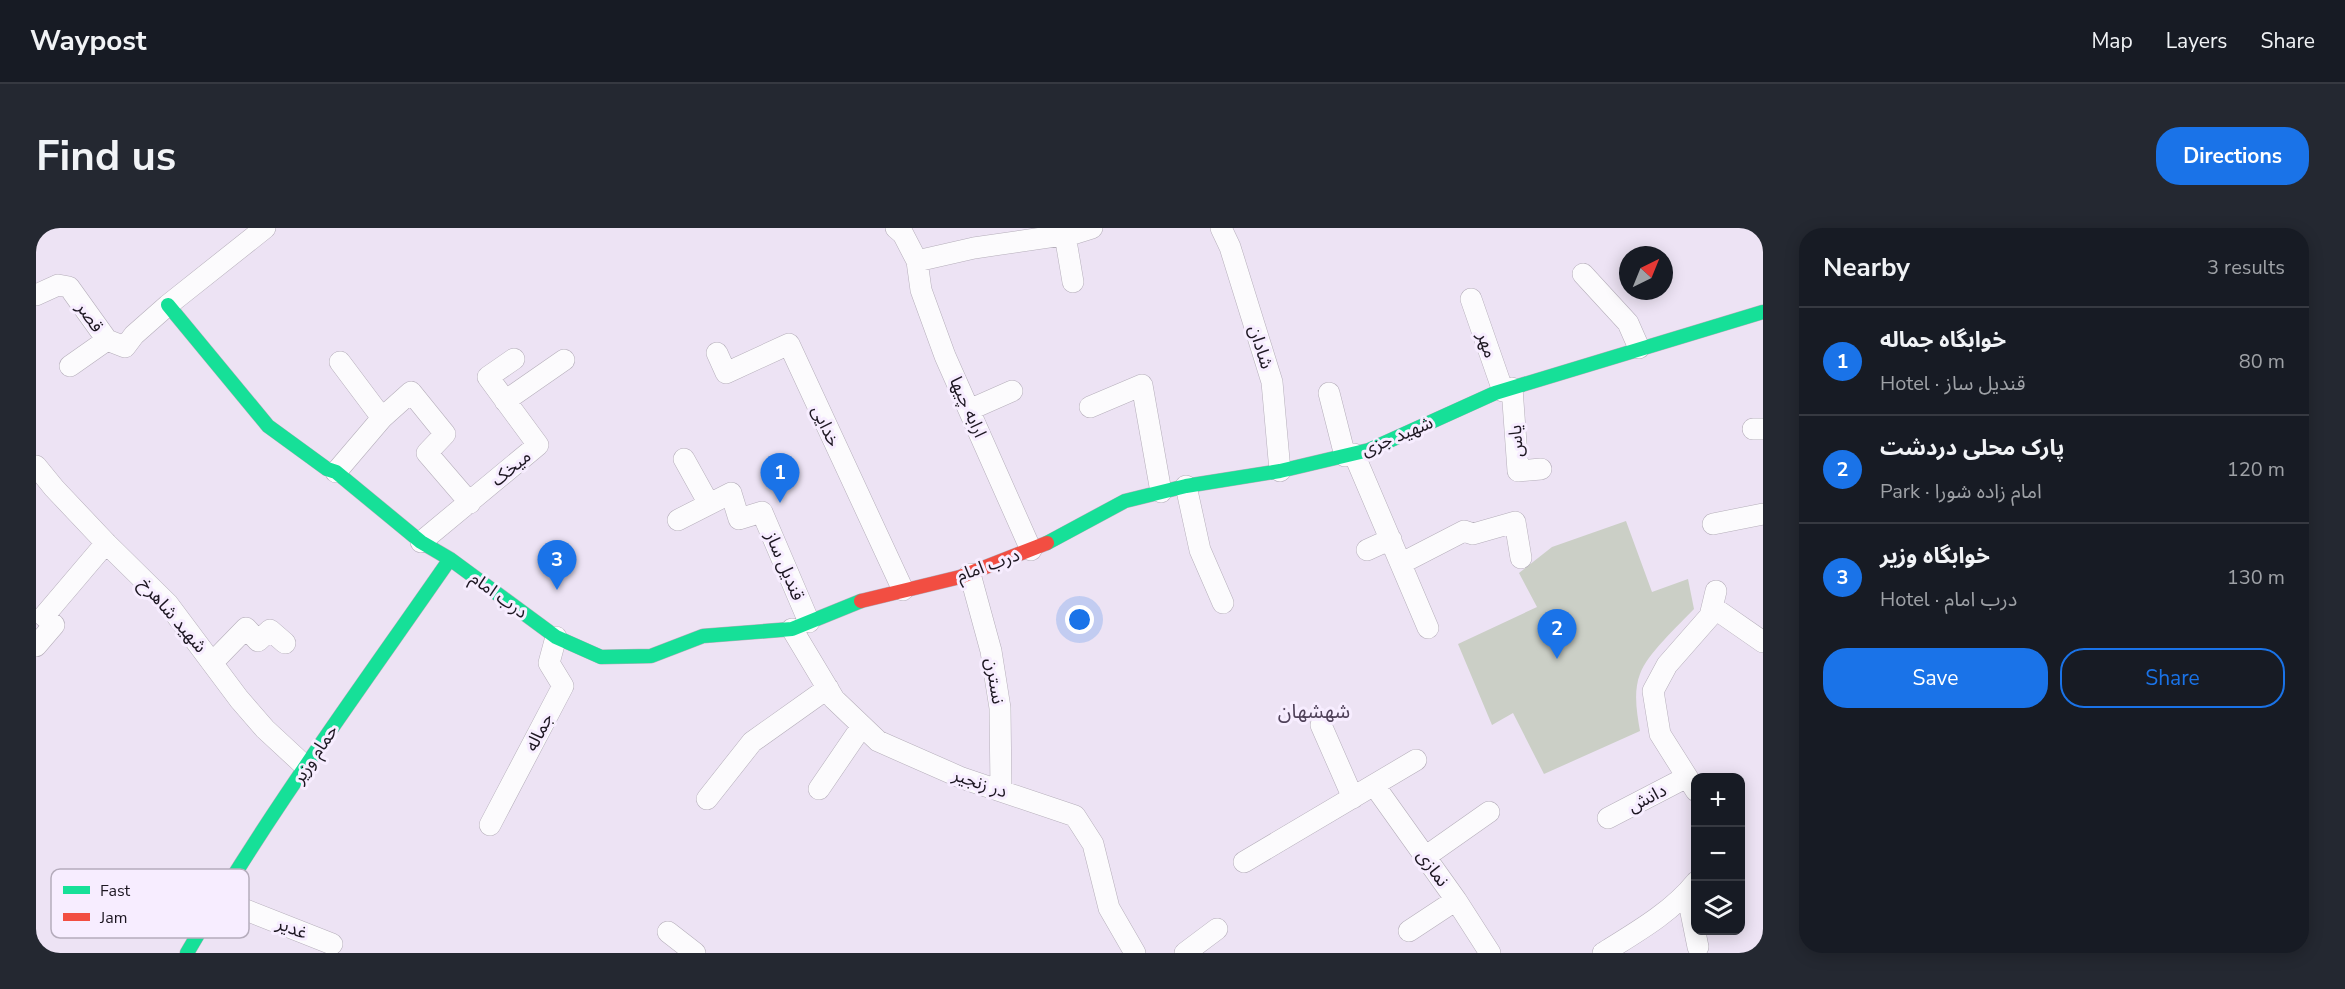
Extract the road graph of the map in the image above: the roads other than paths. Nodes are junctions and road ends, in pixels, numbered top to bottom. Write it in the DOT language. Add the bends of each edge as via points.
graph roads {
  1 [pos="265,228"];
  2 [pos="896,228"];
  3 [pos="1092,228"];
  4 [pos="1221,228"];
  5 [pos="1065,235"];
  6 [pos="917,261"];
  7 [pos="1583,274"];
  8 [pos="1072,282"];
  9 [pos="36,295"];
  10 [pos="1471,299"];
  11 [pos="168,305"];
  12 [pos="1763,312"];
  13 [pos="106,340"];
  14 [pos="1639,348"];
  15 [pos="717,353"];
  16 [pos="514,359"];
  17 [pos="564,360"];
  18 [pos="340,362"];
  19 [pos="70,366"];
  20 [pos="1508,389"];
  21 [pos="1012,391"];
  22 [pos="1329,393"];
  23 [pos="505,401"];
  24 [pos="1090,407"];
  25 [pos="969,410"];
  26 [pos="382,418"];
  27 [pos="1349,455"];
  28 [pos="684,459"];
  29 [pos="36,465"];
  30 [pos="1541,469"];
  31 [pos="1280,471"];
  32 [pos="336,472"];
  33 [pos="1186,486"];
  34 [pos="1161,492"];
  35 [pos="470,503"];
  36 [pos="709,504"];
  37 [pos="1763,514"];
  38 [pos="678,520"];
  39 [pos="1713,524"];
  40 [pos="1391,539"];
  41 [pos="421,542"];
  42 [pos="106,543"];
  43 [pos="1031,550"];
  44 [pos="1367,550"];
  45 [pos="1521,558"];
  46 [pos="450,559"];
  47 [pos="1402,563"];
  48 [pos="970,574"];
  49 [pos="903,590"];
  50 [pos="1223,603"];
  51 [pos="801,626"];
  52 [pos="1428,628"];
  53 [pos="556,637"];
  54 [pos="1763,642"];
  55 [pos="285,644"];
  56 [pos="36,646"];
  57 [pos="213,662"];
  58 [pos="828,688"];
  59 [pos="1321,725"];
  60 [pos="862,726"];
  61 [pos="1416,760"];
  62 [pos="306,767"];
  63 [pos="1691,784"];
  64 [pos="1374,785"];
  65 [pos="819,789"];
  66 [pos="1001,790"];
  67 [pos="1353,798"];
  68 [pos="706,799"];
  69 [pos="1489,812"];
  70 [pos="1608,818"];
  71 [pos="490,825"];
  72 [pos="1425,857"];
  73 [pos="1244,862"];
  74 [pos="238,869"];
  75 [pos="1691,888"];
  76 [pos="1456,900"];
  77 [pos="249,911"];
  78 [pos="1217,929"];
  79 [pos="1409,931"];
  80 [pos="668,932"];
  81 [pos="1697,935"];
  82 [pos="196,938"];
  83 [pos="332,944"];
  84 [pos="1698,947"];
  85 [pos="188,953"];
  86 [pos="695,953"];
  87 [pos="1136,953"];
  88 [pos="1185,953"];
  89 [pos="1490,953"];
  90 [pos="1604,953"];
  1 -- 11 [label="street"];
  2 -- 6 [label="street, ارابه چیها"];
  3 -- 5 [label="street"];
  4 -- 31 [label="street, شادان" via="1272,382"];
  5 -- 6 [label="street"];
  5 -- 8 [label="street"];
  6 -- 25 [label="street, ارابه چیها" via="921,290"];
  7 -- 14 [label="street" via="1628,323"];
  9 -- 13 [label="street, قصر" via="58,285 69,287"];
  10 -- 20 [label="street, مهر"];
  11 -- 13 [label="street, قصر" via="125,347"];
  11 -- 32 [label="street, درب امام" via="268,426"];
  12 -- 14 [label="street, شهید جزی"];
  13 -- 19 [label="street"];
  14 -- 20 [label="street, شهید جزی"];
  15 -- 49 [label="street, خدایی" via="726,373 789,344"];
  16 -- 23 [label="street, میخک" via="488,377"];
  17 -- 23 [label="street"];
  18 -- 26 [label="street"];
  20 -- 27 [label="street, شهید جزی" via="1369,450"];
  20 -- 30 [label="street, یاس" via="1518,471"];
  21 -- 25 [label="street"];
  22 -- 27 [label="street"];
  23 -- 35 [label="street, میخک" via="538,445"];
  24 -- 34 [label="street" via="1142,386"];
  25 -- 43 [label="street, ارابه چیها"];
  26 -- 32 [label="street"];
  26 -- 35 [label="street" via="411,392 445,434 427,453"];
  27 -- 31 [label="street, شهید جزی"];
  27 -- 40 [label="street"];
  28 -- 36 [label="street"];
  29 -- 42 [label="street, شهید شاهرخ"];
  31 -- 33 [label="street, شهید جزی"];
  32 -- 41 [label="street, درب امام"];
  33 -- 34 [label="street, شهید جزی"];
  33 -- 50 [label="street" via="1200,550"];
  34 -- 43 [label="street, شهید جزی" via="1125,501"];
  35 -- 41 [label="street, میخک"];
  36 -- 38 [label="street, قندیل ساز"];
  36 -- 51 [label="street, قندیل ساز" via="731,493 739,519 762,512"];
  37 -- 39 [label="street"];
  40 -- 44 [label="street"];
  40 -- 47 [label="street"];
  41 -- 46 [label="street, درب امام"];
  42 -- 56 [label="street" via="44,616 54,625"];
  42 -- 57 [label="street, شهید شاهرخ" via="168,604"];
  43 -- 48 [label="street, درب امام"];
  45 -- 47 [label="street" via="1515,522 1473,534 1464,531"];
  46 -- 53 [label="street, درب امام"];
  46 -- 62 [label="street, حمام وزیر"];
  47 -- 52 [label="street"];
  48 -- 49 [label="street, درب امام"];
  48 -- 66 [label="street, نسترن" via="991,651 1000,708"];
  49 -- 51 [label="street, درب امام" via="871,597"];
  51 -- 53 [label="street, درب امام" via="703,636 651,656 601,657"];
  51 -- 58 [label="street, در زنجیر"];
  53 -- 71 [label="street, جماله" via="549,663 563,686"];
  54 -- 63 [label="street" via="1715,599 1710,616 1667,665 1653,691 1660,734"];
  55 -- 57 [label="street" via="270,630 258,641 246,628"];
  57 -- 62 [label="street, شهید شاهرخ" via="265,729"];
  58 -- 60 [label="street, در زنجیر"];
  58 -- 68 [label="street" via="752,742"];
  59 -- 67 [label="street"];
  60 -- 65 [label="street"];
  60 -- 66 [label="street, در زنجیر" via="878,741 962,778"];
  61 -- 64 [label="street"];
  62 -- 74 [label="street, حمام وزیر"];
  63 -- 70 [label="street, دانش"];
  64 -- 67 [label="street"];
  64 -- 72 [label="street, نمازی"];
  66 -- 87 [label="street, در زنجیر" via="1075,816 1093,844 1109,908"];
  67 -- 73 [label="street"];
  69 -- 72 [label="street"];
  72 -- 76 [label="street, نمازی"];
  75 -- 90 [label="street"];
  76 -- 79 [label="street"];
  76 -- 89 [label="street, نمازی"];
  77 -- 83 [label="street, غدیر"];
  78 -- 88 [label="street"];
  80 -- 86 [label="street"];
  81 -- 84 [label="street"];
  82 -- 85 [label="street, حمام وزیر"];
}
